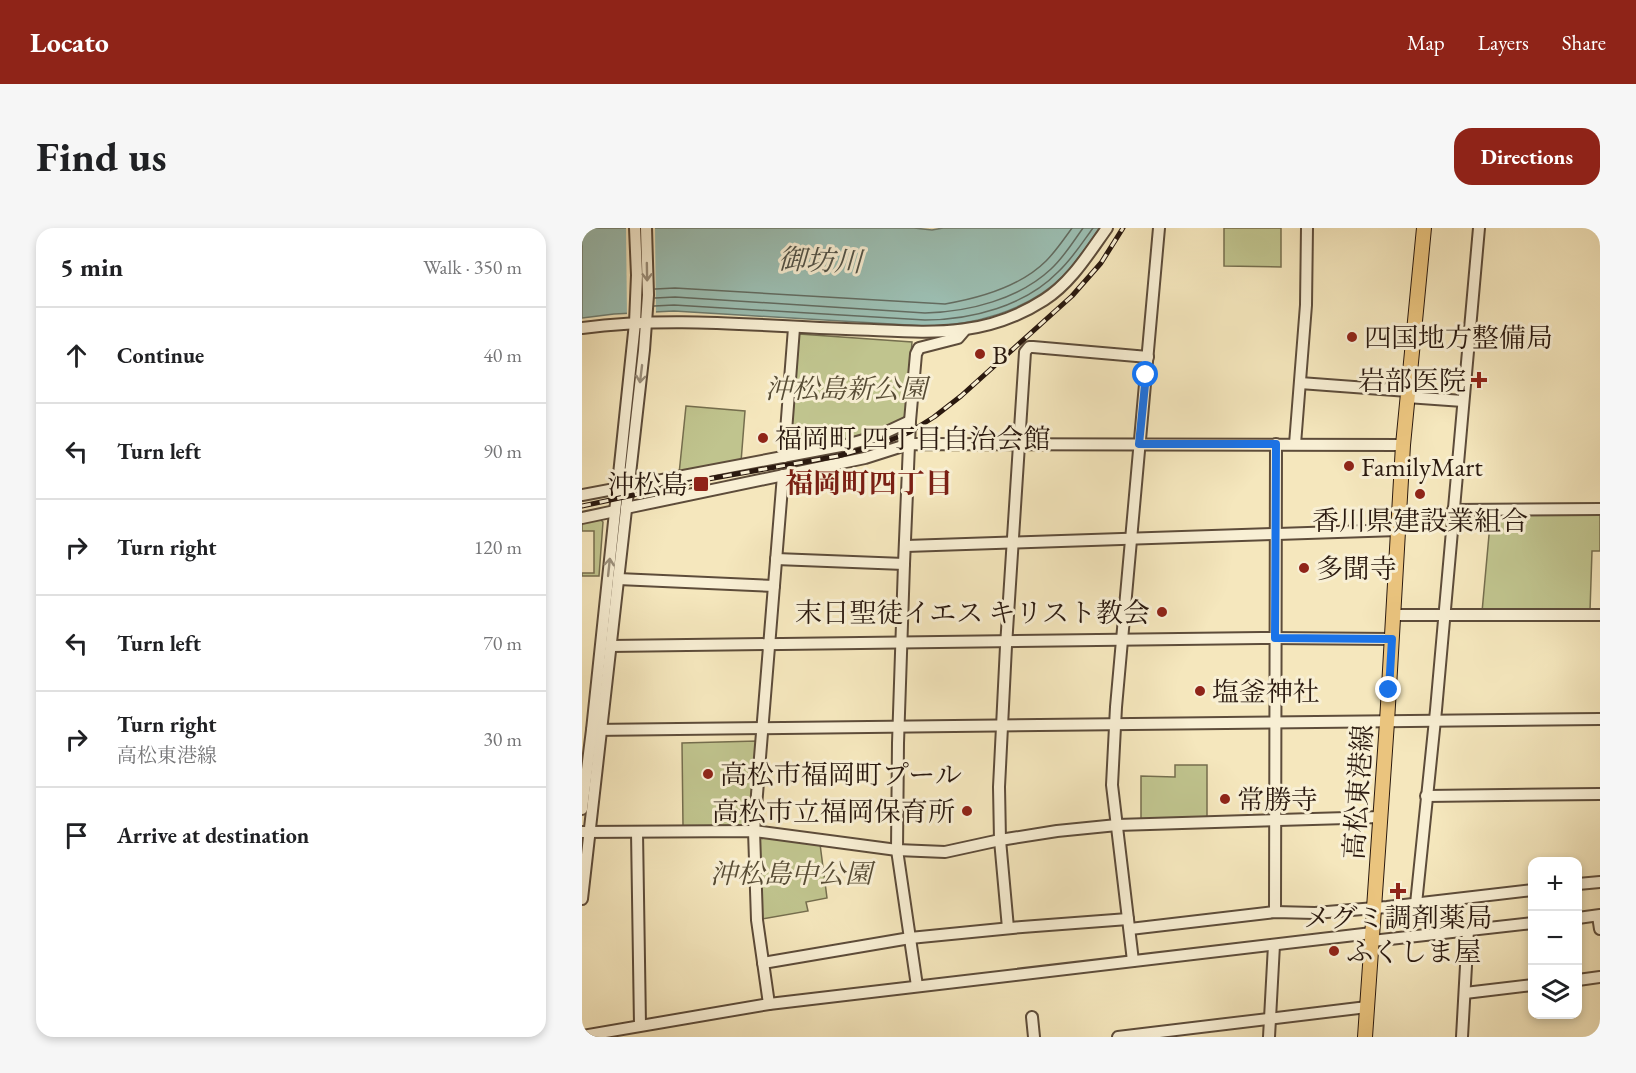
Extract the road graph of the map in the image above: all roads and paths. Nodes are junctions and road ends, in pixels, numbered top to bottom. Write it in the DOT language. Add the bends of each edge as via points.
graph roads {
  1 [pos="635,228"];
  2 [pos="646,228"];
  3 [pos="1107,228"];
  4 [pos="1158,228"];
  5 [pos="1307,228"];
  6 [pos="1424,228"];
  7 [pos="1479,228"];
  8 [pos="641,319"];
  9 [pos="582,328"];
  10 [pos="795,328"];
  11 [pos="964,331"];
  12 [pos="1148,357"];
  13 [pos="1300,383"];
  14 [pos="1408,394"];
  15 [pos="1463,401"];
  16 [pos="910,421"];
  17 [pos="1020,443"];
  18 [pos="909,444"];
  19 [pos="1139,444"];
  20 [pos="1276,444"];
  21 [pos="1295,444"];
  22 [pos="1403,445"];
  23 [pos="784,458"];
  24 [pos="783,475"];
  25 [pos="623,488"];
  26 [pos="582,495"];
  27 [pos="1600,509"];
  28 [pos="621,510"];
  29 [pos="1453,510"];
  30 [pos="582,518"];
  31 [pos="1398,530"];
  32 [pos="1276,533"];
  33 [pos="1131,538"];
  34 [pos="1013,542"];
  35 [pos="906,546"];
  36 [pos="776,559"];
  37 [pos="904,564"];
  38 [pos="618,579"];
  39 [pos="774,586"];
  40 [pos="1393,615"];
  41 [pos="1600,615"];
  42 [pos="1444,616"];
  43 [pos="1275,638"];
  44 [pos="1392,639"];
  45 [pos="1123,640"];
  46 [pos="1006,641"];
  47 [pos="902,642"];
  48 [pos="769,644"];
  49 [pos="610,646"];
  50 [pos="1600,719"];
  51 [pos="1434,720"];
  52 [pos="1275,722"];
  53 [pos="1387,722"];
  54 [pos="1115,724"];
  55 [pos="1002,726"];
  56 [pos="898,727"];
  57 [pos="762,728"];
  58 [pos="597,730"];
  59 [pos="1600,794"];
  60 [pos="586,796"];
  61 [pos="1426,796"];
  62 [pos="582,809"];
  63 [pos="1381,817"];
  64 [pos="1275,819"];
  65 [pos="1117,825"];
  66 [pos="637,831"];
  67 [pos="754,831"];
  68 [pos="586,832"];
  69 [pos="1000,840"];
  70 [pos="897,850"];
  71 [pos="1600,882"];
  72 [pos="1582,884"];
  73 [pos="1528,891"];
  74 [pos="582,899"];
  75 [pos="1416,904"];
  76 [pos="1374,908"];
  77 [pos="1275,912"];
  78 [pos="1599,915"];
  79 [pos="1582,917"];
  80 [pos="1129,924"];
  81 [pos="1528,924"];
  82 [pos="1008,928"];
  83 [pos="1600,929"];
  84 [pos="1468,930"];
  85 [pos="1372,937"];
  86 [pos="910,938"];
  87 [pos="1274,945"];
  88 [pos="1133,961"];
  89 [pos="763,963"];
  90 [pos="1600,977"];
  91 [pos="1582,979"];
  92 [pos="1528,986"];
  93 [pos="917,987"];
  94 [pos="1465,993"];
  95 [pos="769,1004"];
  96 [pos="1367,1007"];
  97 [pos="1032,1017"];
  98 [pos="1270,1017"];
  99 [pos="640,1025"];
  100 [pos="582,1036"];
  101 [pos="1034,1037"];
  102 [pos="1118,1037"];
  103 [pos="1269,1037"];
  104 [pos="1365,1037"];
  105 [pos="1462,1037"];
  1 -- 8 [label="street"];
  2 -- 8 [label="street, one-way"];
  3 -- 11 [label="street" via="1077,269 1047,298 1026,311"];
  4 -- 12 [label="street"];
  5 -- 13 [label="street"];
  6 -- 14 [label="main road, 高松東港線"];
  7 -- 15 [label="street"];
  8 -- 9 [label="street"];
  8 -- 10 [label="street"];
  8 -- 25 [label="street"];
  10 -- 11 [label="street" via="907,333"];
  10 -- 23 [label="street"];
  11 -- 16 [label="street" via="958,338 919,348"];
  12 -- 17 [label="street" via="1029,347 1025,352"];
  12 -- 19 [label="street"];
  13 -- 14 [label="street"];
  13 -- 21 [label="street"];
  14 -- 15 [label="street"];
  14 -- 22 [label="main road, 高松東港線"];
  15 -- 29 [label="street"];
  16 -- 18 [label="street"];
  16 -- 23 [label="street" via="878,436"];
  17 -- 18 [label="street"];
  17 -- 19 [label="street"];
  17 -- 34 [label="street"];
  18 -- 24 [label="street" via="866,458"];
  18 -- 35 [label="street"];
  19 -- 20 [label="street"];
  19 -- 33 [label="street"];
  20 -- 21 [label="street"];
  20 -- 32 [label="street"];
  21 -- 22 [label="street"];
  22 -- 31 [label="main road, 高松東港線"];
  23 -- 25 [label="street"];
  24 -- 28 [label="street"];
  24 -- 36 [label="street"];
  25 -- 26 [label="street"];
  25 -- 28 [label="street"];
  27 -- 29 [label="street"];
  28 -- 30 [label="street"];
  28 -- 38 [label="street"];
  58 -- 28 [label="street, one-way"];
  29 -- 42 [label="street"];
  31 -- 32 [label="street"];
  31 -- 40 [label="main road, 高松東港線"];
  32 -- 33 [label="street"];
  32 -- 43 [label="street"];
  33 -- 34 [label="street"];
  33 -- 45 [label="street"];
  34 -- 35 [label="street"];
  34 -- 46 [label="street"];
  35 -- 37 [label="street"];
  36 -- 37 [label="street"];
  36 -- 39 [label="street"];
  37 -- 47 [label="street"];
  38 -- 39 [label="street"];
  38 -- 49 [label="street"];
  39 -- 48 [label="street"];
  40 -- 42 [label="street"];
  40 -- 44 [label="main road, 高松東港線"];
  41 -- 42 [label="street"];
  42 -- 51 [label="street"];
  43 -- 44 [label="street"];
  43 -- 45 [label="street"];
  43 -- 52 [label="street"];
  44 -- 53 [label="main road, 高松東港線"];
  45 -- 46 [label="street"];
  45 -- 54 [label="street"];
  46 -- 47 [label="street"];
  46 -- 55 [label="street"];
  47 -- 48 [label="street"];
  47 -- 56 [label="street"];
  48 -- 49 [label="street"];
  48 -- 57 [label="street"];
  49 -- 58 [label="street"];
  50 -- 51 [label="street"];
  51 -- 53 [label="street"];
  51 -- 61 [label="street"];
  52 -- 53 [label="street"];
  52 -- 54 [label="street"];
  52 -- 64 [label="street"];
  53 -- 63 [label="main road, 高松東港線"];
  54 -- 55 [label="street"];
  54 -- 65 [label="street" via="1112,785"];
  55 -- 56 [label="street"];
  55 -- 69 [label="street"];
  56 -- 57 [label="street"];
  56 -- 70 [label="street"];
  57 -- 58 [label="street"];
  57 -- 67 [label="street"];
  58 -- 60 [label="street"];
  59 -- 61 [label="street"];
  60 -- 62 [label="street"];
  60 -- 68 [label="street"];
  61 -- 75 [label="street"];
  63 -- 64 [label="street"];
  63 -- 76 [label="main road, 高松東港線"];
  64 -- 65 [label="street"];
  64 -- 77 [label="street"];
  65 -- 69 [label="street"];
  65 -- 80 [label="street"];
  66 -- 67 [label="street"];
  66 -- 68 [label="street"];
  66 -- 99 [label="street"];
  67 -- 70 [label="street"];
  67 -- 89 [label="street" via="757,920"];
  68 -- 74 [label="street"];
  69 -- 70 [label="street" via="945,852"];
  69 -- 82 [label="street"];
  70 -- 86 [label="street"];
  71 -- 72 [label="street"];
  73 -- 75 [label="street"];
  75 -- 76 [label="street"];
  76 -- 77 [label="street"];
  76 -- 85 [label="main road, 高松東港線"];
  77 -- 80 [label="street"];
  78 -- 79 [label="street"];
  78 -- 83 [label="street"];
  80 -- 82 [label="street"];
  80 -- 88 [label="street"];
  81 -- 84 [label="street"];
  82 -- 86 [label="street"];
  84 -- 85 [label="street"];
  84 -- 94 [label="street"];
  85 -- 87 [label="street"];
  85 -- 96 [label="main road, 高松東港線"];
  86 -- 89 [label="street"];
  86 -- 93 [label="street"];
  87 -- 88 [label="street"];
  87 -- 98 [label="street"];
  88 -- 93 [label="street"];
  89 -- 95 [label="street"];
  90 -- 91 [label="street"];
  92 -- 94 [label="street"];
  93 -- 95 [label="street"];
  94 -- 105 [label="street"];
  95 -- 99 [label="street"];
  96 -- 98 [label="street"];
  96 -- 104 [label="main road, 高松東港線"];
  97 -- 101 [label="street"];
  98 -- 102 [label="street"];
  98 -- 103 [label="street"];
  99 -- 100 [label="street"];
}
